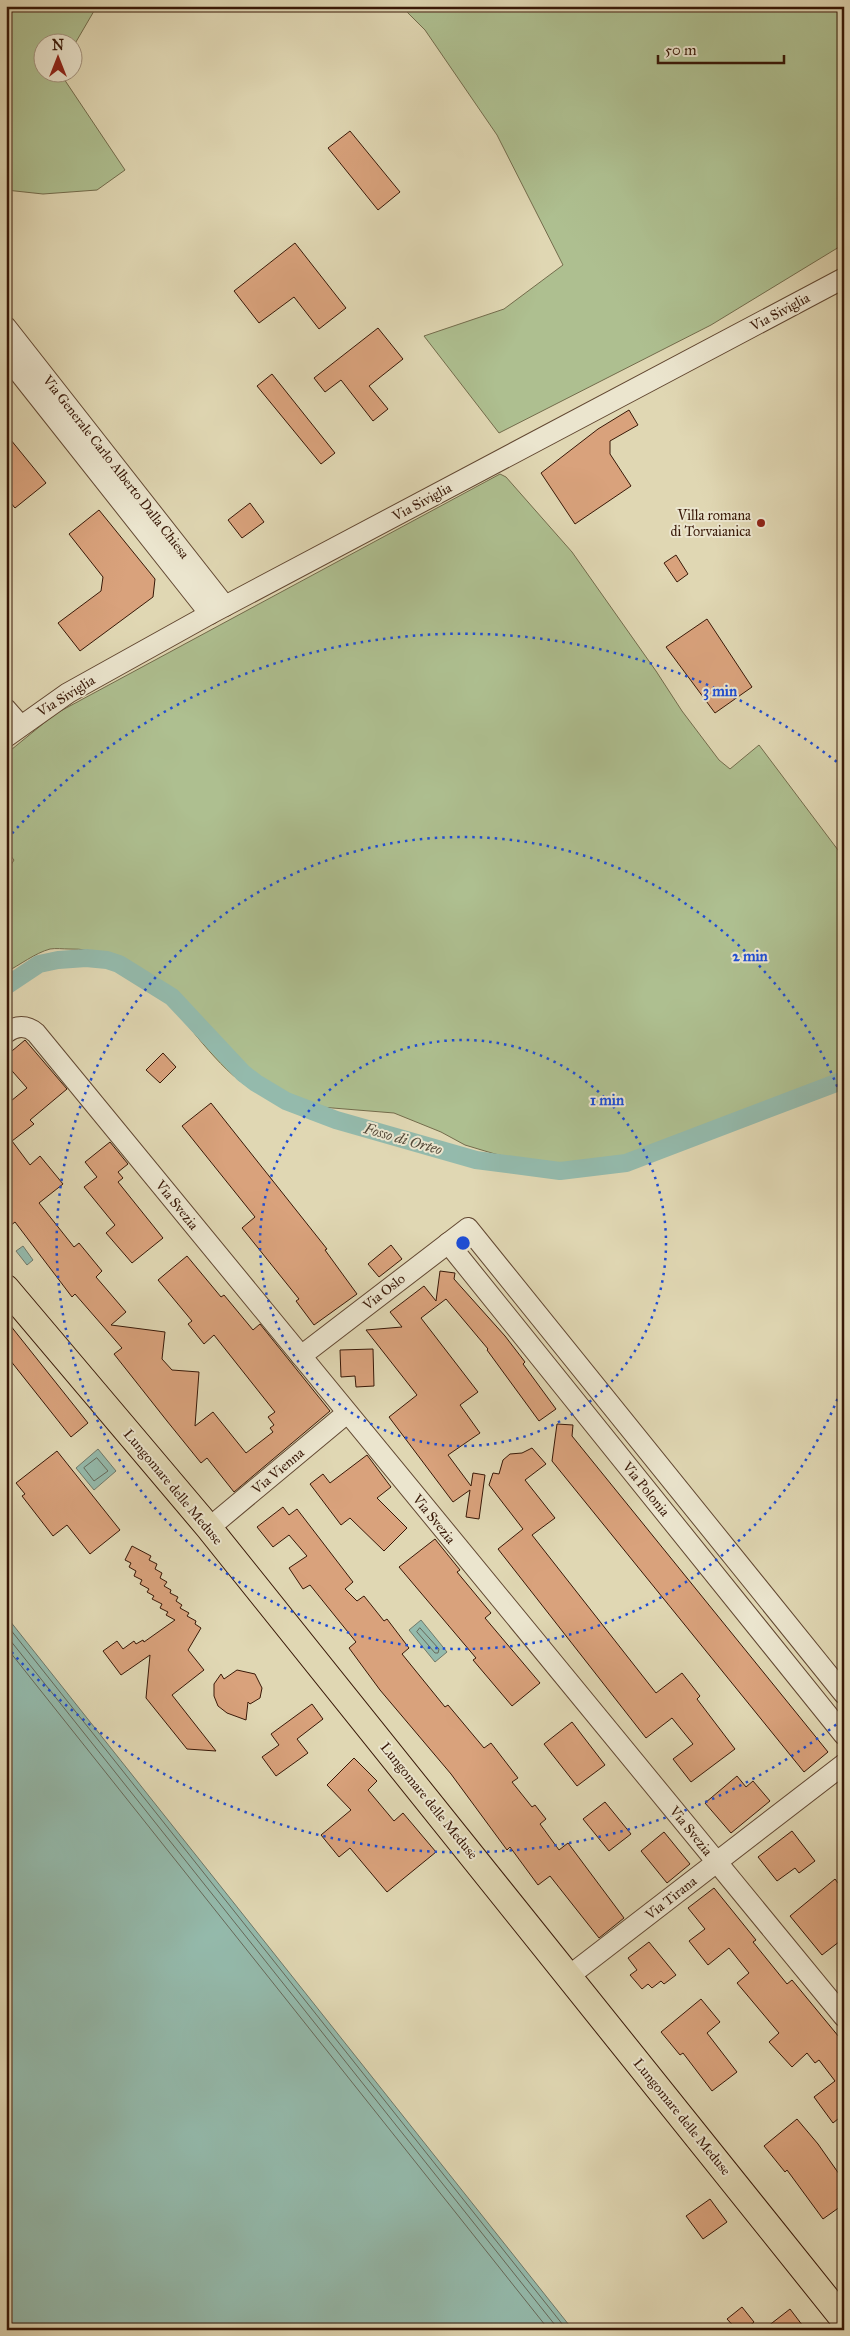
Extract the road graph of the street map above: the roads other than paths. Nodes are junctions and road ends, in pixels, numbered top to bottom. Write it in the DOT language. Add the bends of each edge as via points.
graph roads {
  1 [pos="844,278"];
  2 [pos="6,327"];
  3 [pos="6,356"];
  4 [pos="217,610"];
  5 [pos="6,708"];
  6 [pos="13,731"];
  7 [pos="13,1030"];
  8 [pos="468,1228"];
  9 [pos="448,1243"];
  10 [pos="6,1288"];
  11 [pos="301,1356"];
  12 [pos="347,1413"];
  13 [pos="209,1528"];
  14 [pos="844,1694"];
  15 [pos="844,1735"];
  16 [pos="844,1764"];
  17 [pos="717,1862"];
  18 [pos="569,1976"];
  19 [pos="844,2017"];
  20 [pos="840,2309"];
  1 -- 4 [label="street, Via Siviglia"];
  2 -- 4 [label="street, Via Generale Carlo Alberto Dalla Chiesa"];
  3 -- 4 [label="street, Via Generale Carlo Alberto Dalla Chiesa"];
  4 -- 6 [label="street, Via Siviglia" via="68,693"];
  5 -- 6 [label="street"];
  7 -- 11 [label="street, Via Svezia" via="31,1029 36,1033"];
  8 -- 9 [label="street, Via Oslo"];
  8 -- 14 [label="street, Via Polonia"];
  9 -- 11 [label="street, Via Oslo"];
  9 -- 15 [label="street, Via Polonia"];
  10 -- 13 [label="main road, Lungomare delle Meduse"];
  11 -- 12 [label="street, Via Svezia"];
  12 -- 13 [label="street, Via Vienna"];
  12 -- 17 [label="street, Via Svezia"];
  13 -- 18 [label="main road, Lungomare delle Meduse"];
  16 -- 17 [label="street, Via Tirana"];
  17 -- 18 [label="street, Via Tirana"];
  17 -- 19 [label="street, Via Svezia"];
  18 -- 20 [label="main road, Lungomare delle Meduse"];
}
